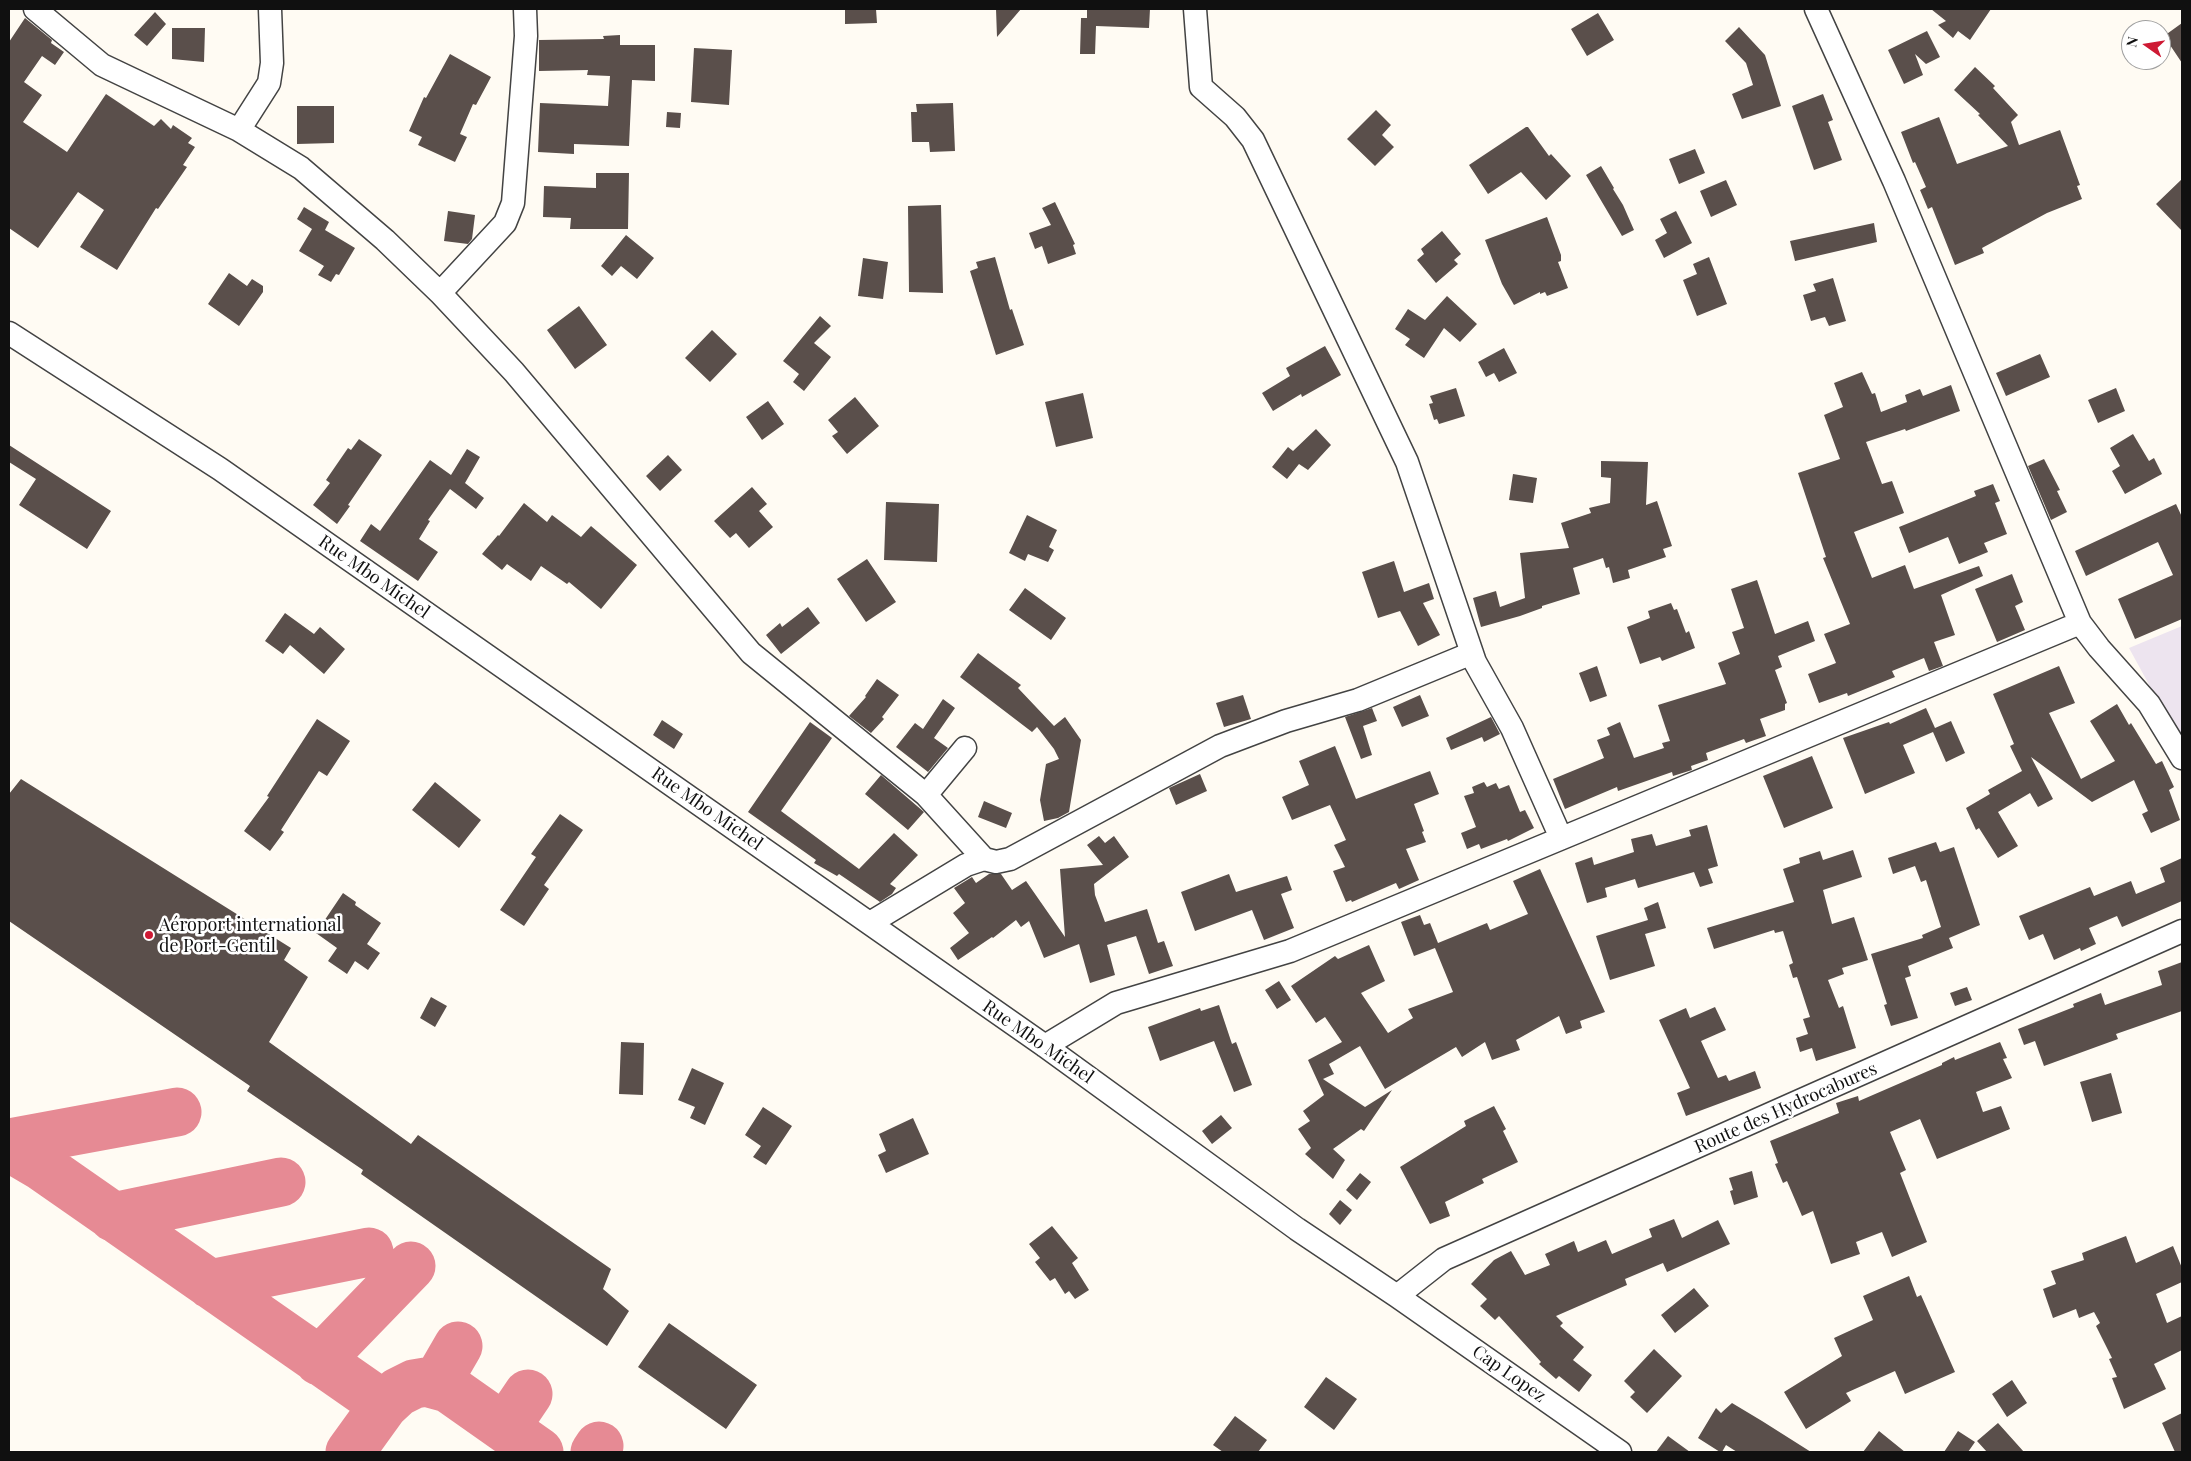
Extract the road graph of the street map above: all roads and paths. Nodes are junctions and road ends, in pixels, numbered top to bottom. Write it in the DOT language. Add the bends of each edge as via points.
graph roads {
  1 [pos="35,9"];
  2 [pos="270,9"];
  3 [pos="525,9"];
  4 [pos="1195,9"];
  5 [pos="1816,9"];
  6 [pos="239,130"];
  7 [pos="440,293"];
  8 [pos="9,333"];
  9 [pos="2080,623"];
  10 [pos="1472,653"];
  11 [pos="965,748"];
  12 [pos="2182,758"];
  13 [pos="926,795"];
  14 [pos="1561,838"];
  15 [pos="984,859"];
  16 [pos="870,924"];
  17 [pos="2182,931"];
  18 [pos="1044,1046"];
  19 [pos="1397,1296"];
  20 [pos="1620,1452"];
  1 -- 6 [label="street" via="102,65"];
  2 -- 6 [label="street" via="272,63 269,83"];
  3 -- 7 [label="street" via="526,36 513,203 505,223"];
  4 -- 10 [label="street" via="1201,87 1235,117 1253,140 1407,462"];
  5 -- 9 [label="street" via="1894,181"];
  6 -- 7 [label="street" via="301,168 386,240"];
  7 -- 13 [label="street" via="552,416 751,653"];
  8 -- 16 [label="street, Rue Mbo Michel" via="220,469"];
  9 -- 12 [label="street" via="2150,704"];
  9 -- 14 [label="street"];
  10 -- 14 [label="street" via="1512,728"];
  10 -- 15 [label="street" via="1358,700 1286,721 1220,746 1010,859 996,862"];
  11 -- 13 [label="street"];
  13 -- 15 [label="street"];
  14 -- 18 [label="street" via="1290,951 1116,1003"];
  15 -- 16 [label="street" via="966,866"];
  16 -- 18 [label="street, Rue Mbo Michel"];
  17 -- 19 [label="street, Route des Hydrocabures" via="1444,1259"];
  18 -- 19 [label="street, Rue Mbo Michel" via="1297,1229"];
  19 -- 20 [label="street, Cap Lopez"];
}
